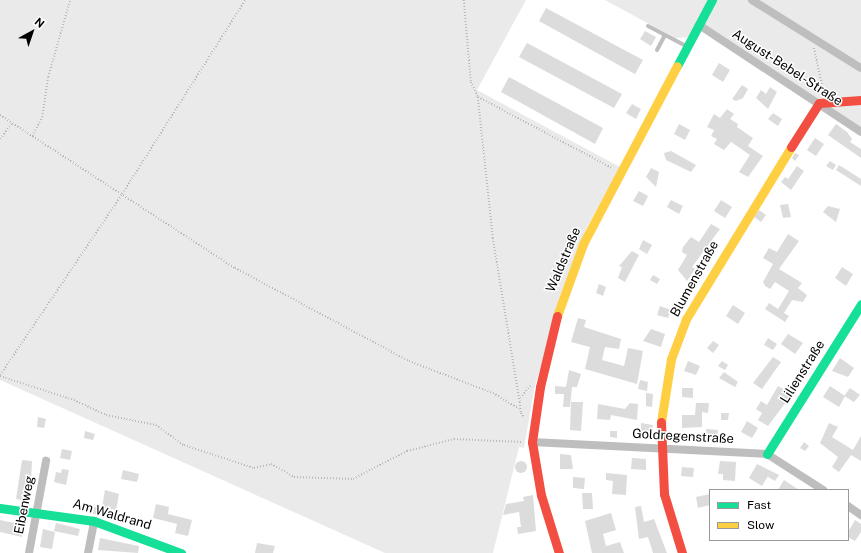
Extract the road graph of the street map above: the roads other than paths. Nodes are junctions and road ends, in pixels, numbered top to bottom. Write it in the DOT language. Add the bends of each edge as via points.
graph roads {
  1 [pos="712,0"];
  2 [pos="752,0"];
  3 [pos="699,25"];
  4 [pos="648,26"];
  5 [pos="665,35"];
  6 [pos="686,46"];
  7 [pos="657,50"];
  8 [pos="861,68"];
  9 [pos="861,100"];
  10 [pos="821,103"];
  11 [pos="861,132"];
  12 [pos="861,304"];
  13 [pos="532,442"];
  14 [pos="659,447"];
  15 [pos="767,454"];
  16 [pos="46,461"];
  17 [pos="821,489"];
  18 [pos="849,507"];
  19 [pos="0,508"];
  20 [pos="36,514"];
  21 [pos="861,515"];
  22 [pos="94,521"];
  23 [pos="169,550"];
  24 [pos="29,553"];
  25 [pos="88,553"];
  26 [pos="181,553"];
  27 [pos="559,553"];
  28 [pos="682,553"];
  1 -- 3 [label="street, Waldstraße"];
  2 -- 8 [label="street"];
  3 -- 6 [label="street, Waldstraße"];
  3 -- 10 [label="street, August-Bebel-Straße"];
  4 -- 5 [label="lane"];
  5 -- 6 [label="lane"];
  5 -- 7 [label="lane"];
  6 -- 13 [label="street, Waldstraße" via="583,244 563,294 540,386"];
  9 -- 10 [label="street"];
  10 -- 11 [label="street, August-Bebel-Straße"];
  10 -- 14 [label="street, Blumenstraße" via="749,212 686,319 671,359 660,418"];
  12 -- 15 [label="street, Lilienstraße"];
  13 -- 14 [label="street, Goldregenstraße"];
  13 -- 27 [label="street, Waldstraße" via="541,495"];
  14 -- 15 [label="street, Goldregenstraße"];
  14 -- 28 [label="street, Blumenstraße" via="664,494"];
  15 -- 17 [label="street, Goldregenstraße"];
  16 -- 20 [label="street, Eibenweg"];
  18 -- 21 [label="street"];
  19 -- 20 [label="street, Am Waldrand"];
  20 -- 22 [label="street, Am Waldrand"];
  20 -- 24 [label="street, Eibenweg"];
  22 -- 23 [label="street, Am Waldrand"];
  22 -- 25 [label="street"];
  23 -- 26 [label="street, Am Waldrand"];
}
